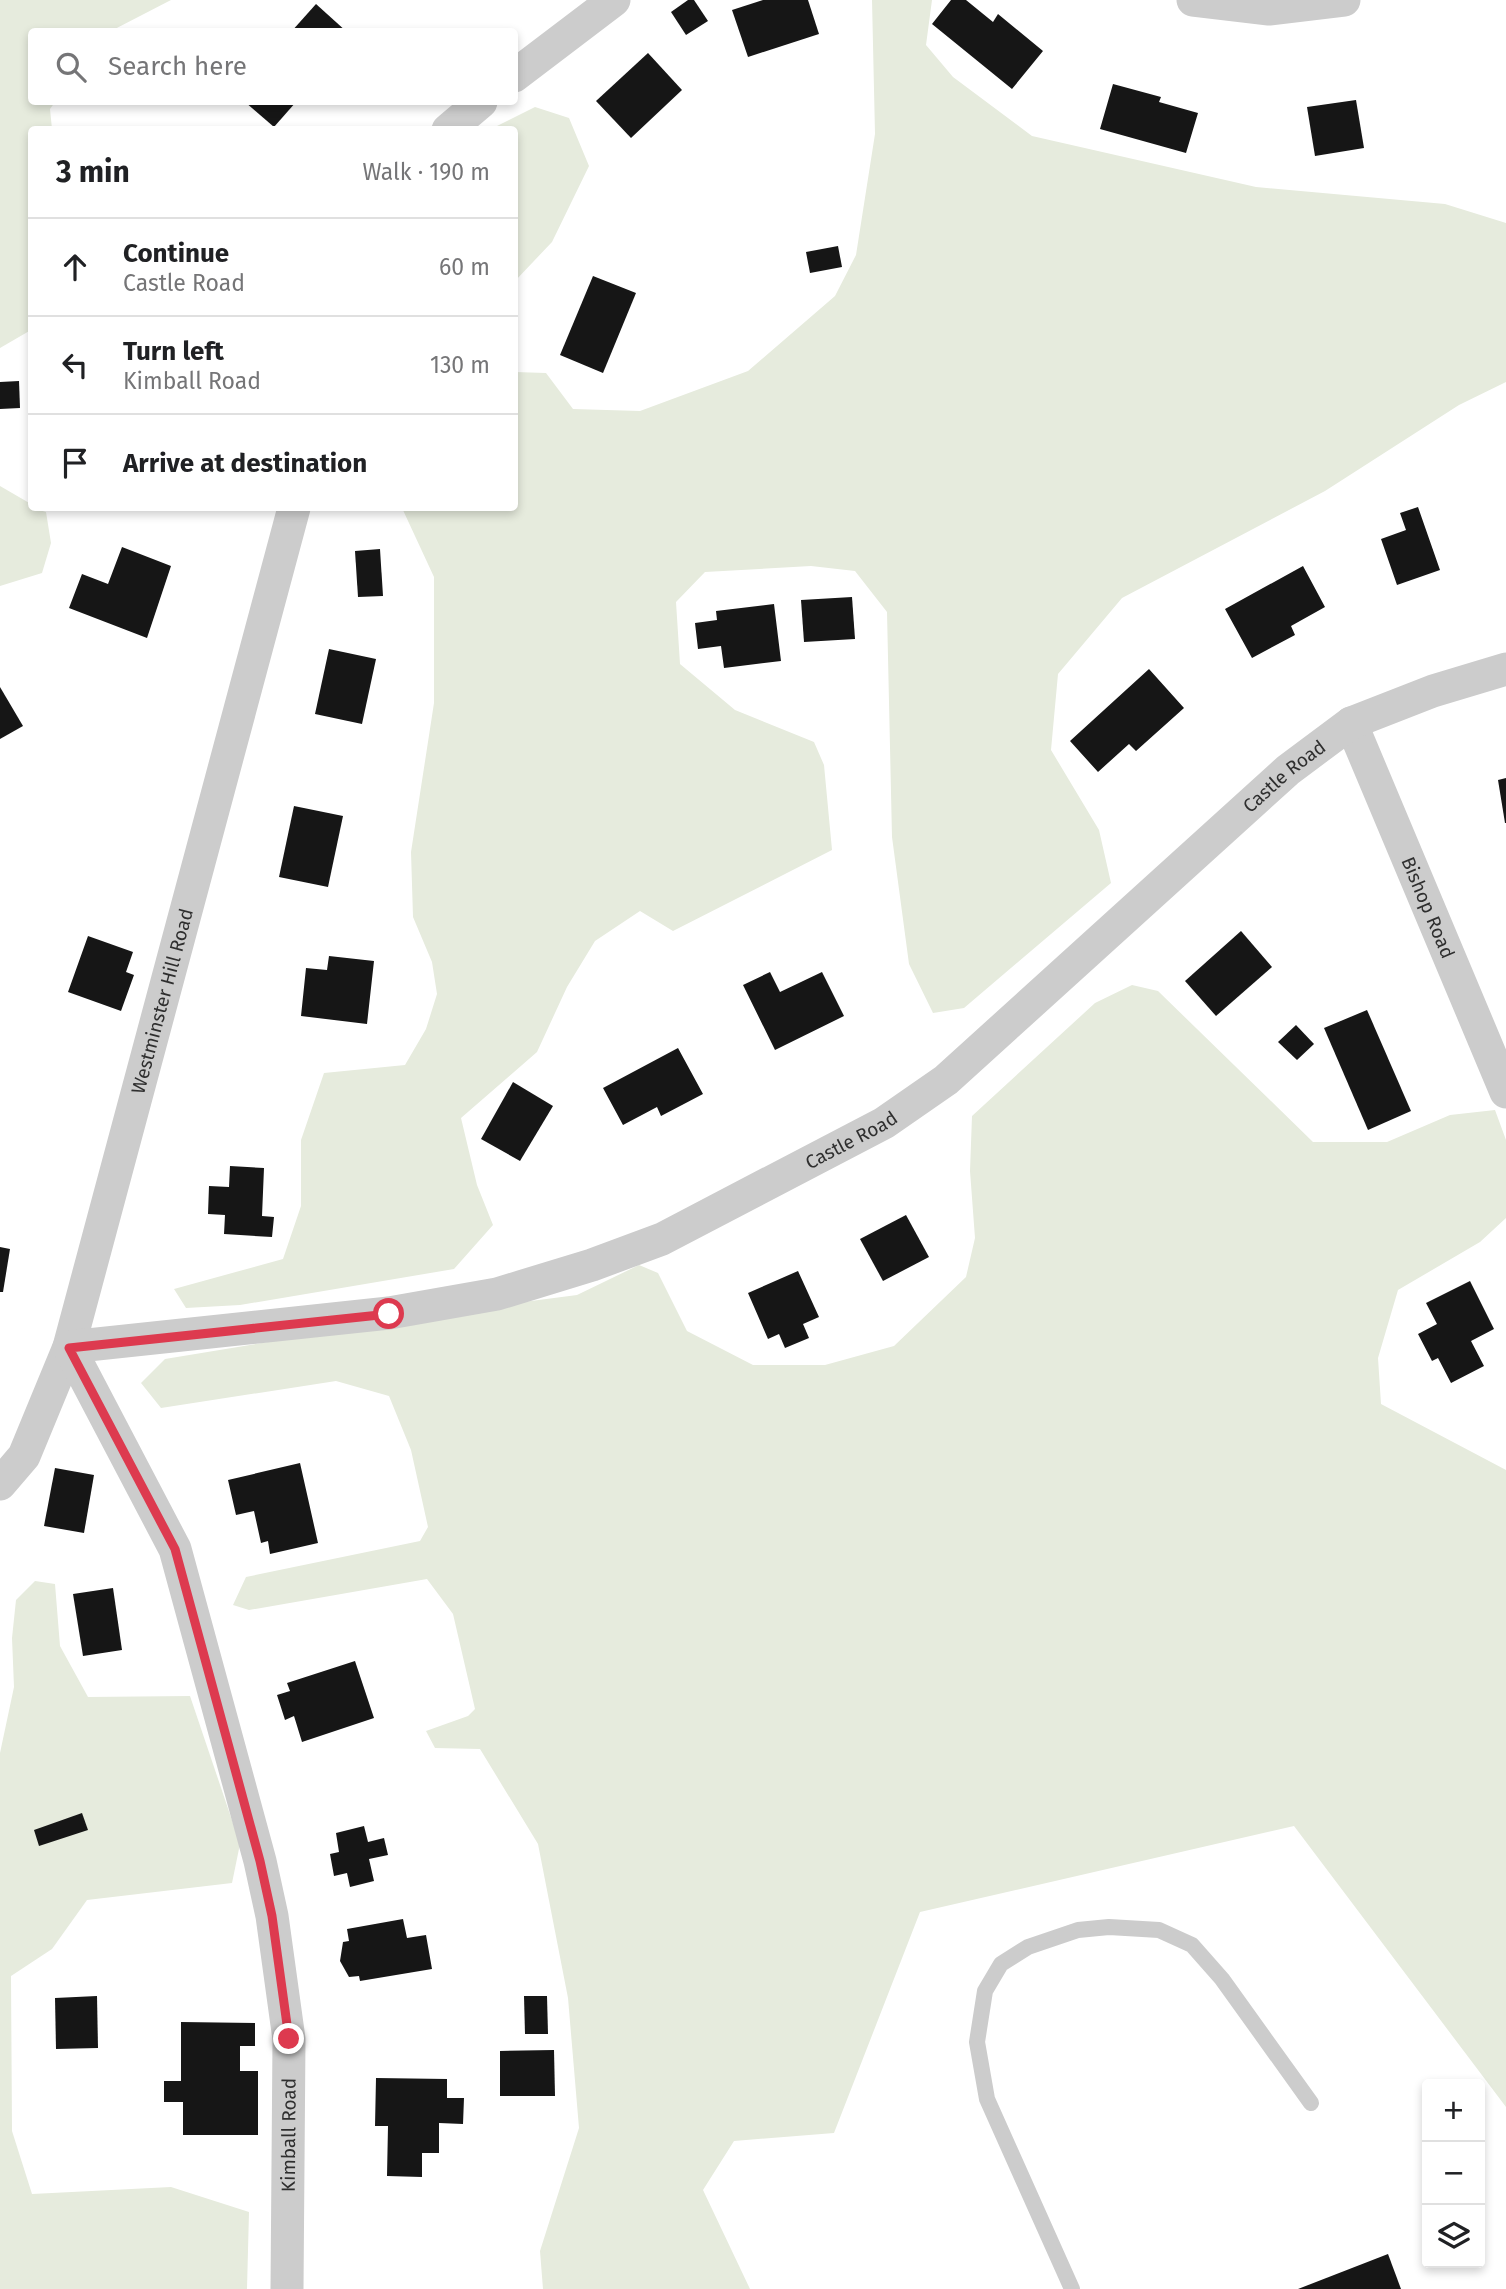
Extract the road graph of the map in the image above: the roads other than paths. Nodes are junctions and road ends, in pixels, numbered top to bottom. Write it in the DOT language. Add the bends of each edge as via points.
graph roads {
  1 [pos="614,0"];
  2 [pos="1193,0"];
  3 [pos="1344,0"];
  4 [pos="518,73"];
  5 [pos="477,105"];
  6 [pos="453,126"];
  7 [pos="293,511"];
  8 [pos="1506,669"];
  9 [pos="1351,723"];
  10 [pos="1506,1092"];
  11 [pos="69,1348"];
  12 [pos="0,1484"];
  13 [pos="1311,2103"];
  14 [pos="287,2289"];
  15 [pos="1072,2289"];
  1 -- 4 [label="street"];
  2 -- 3 [label="street" via="1269,9"];
  5 -- 6 [label="street"];
  7 -- 11 [label="street, Westminster Hill Road"];
  8 -- 9 [label="street, Castle Road"];
  9 -- 10 [label="street, Bishop Road"];
  9 -- 11 [label="street, Castle Road" via="1288,770 946,1080 884,1123 662,1239 498,1294 389,1314"];
  11 -- 12 [label="street, Westminster Hill Road" via="24,1456"];
  11 -- 14 [label="street, Kimball Road" via="175,1549 260,1861 289,2039"];
  13 -- 15 [label="lane" via="1222,1979 1192,1945 1159,1930 1079,1930 1028,1947 1001,1964 985,1991 977,2042 987,2099"];
}
